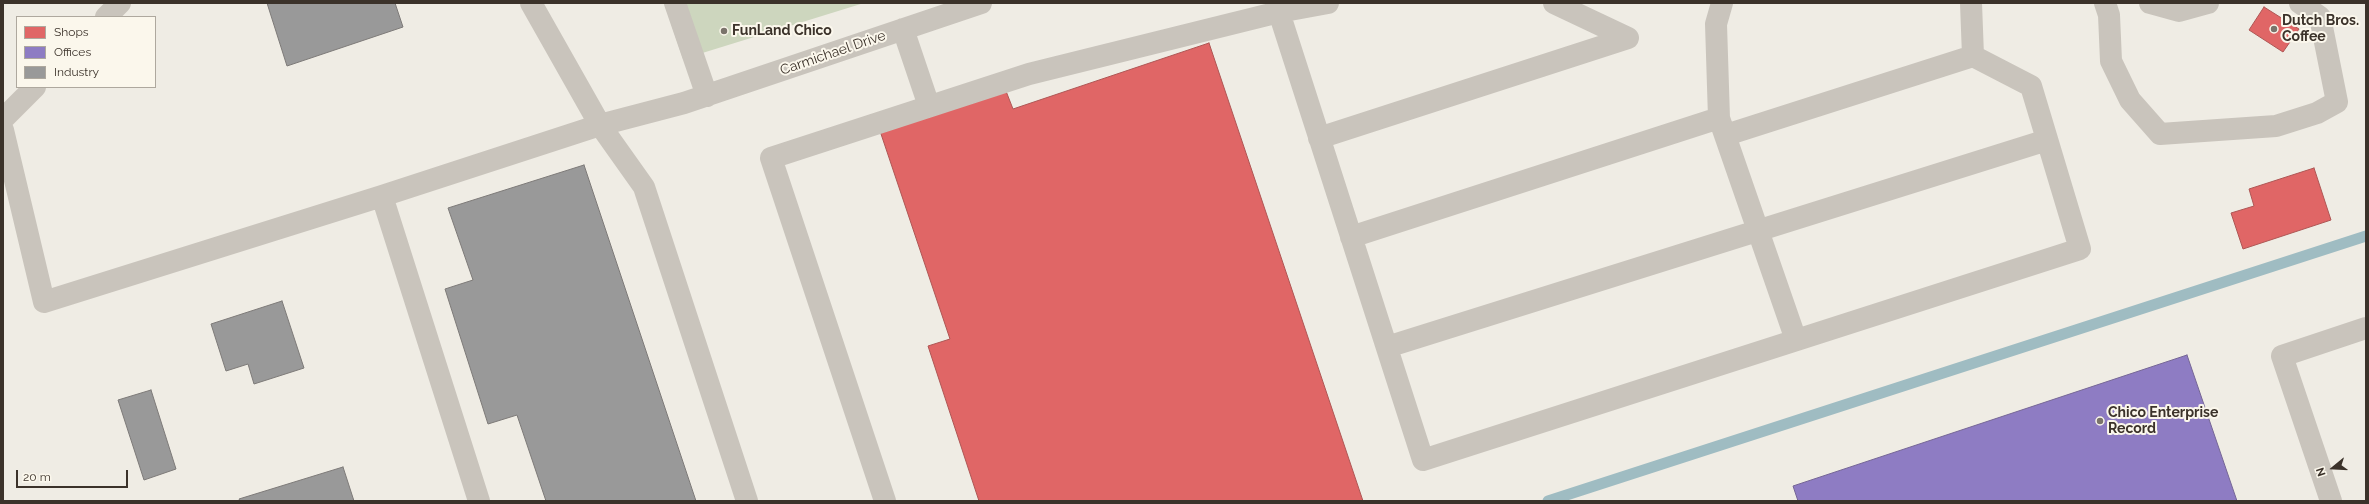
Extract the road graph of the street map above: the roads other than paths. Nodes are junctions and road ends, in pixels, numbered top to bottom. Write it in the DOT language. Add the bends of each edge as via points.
graph roads {
  1 [pos="120,3"];
  2 [pos="532,3"];
  3 [pos="675,3"];
  4 [pos="982,3"];
  5 [pos="1328,3"];
  6 [pos="1554,3"];
  7 [pos="1722,3"];
  8 [pos="1971,3"];
  9 [pos="2105,3"];
  10 [pos="2150,3"];
  11 [pos="2208,3"];
  12 [pos="2300,3"];
  13 [pos="1278,8"];
  14 [pos="940,10"];
  15 [pos="107,16"];
  16 [pos="903,29"];
  17 [pos="1973,56"];
  18 [pos="34,88"];
  19 [pos="707,96"];
  20 [pos="929,106"];
  21 [pos="3,119"];
  22 [pos="600,125"];
  23 [pos="1722,126"];
  24 [pos="3,130"];
  25 [pos="1319,138"];
  26 [pos="2047,140"];
  27 [pos="382,196"];
  28 [pos="1759,231"];
  29 [pos="1351,237"];
  30 [pos="2366,328"];
  31 [pos="1796,340"];
  32 [pos="1386,347"];
  33 [pos="478,501"];
  34 [pos="747,501"];
  35 [pos="885,501"];
  36 [pos="2331,501"];
  1 -- 15 [label="street"];
  2 -- 22 [label="street"];
  3 -- 19 [label="street"];
  4 -- 14 [label="street, Carmichael Drive"];
  5 -- 13 [label="street"];
  6 -- 25 [label="street" via="1628,38"];
  7 -- 23 [label="street" via="1716,24"];
  8 -- 17 [label="street"];
  9 -- 12 [label="street" via="2109,15 2111,61 2130,100 2160,134 2276,126 2337,102 2320,17"];
  10 -- 11 [label="street" via="2179,11"];
  13 -- 20 [label="street" via="1029,74"];
  13 -- 25 [label="street"];
  14 -- 16 [label="street, Carmichael Drive"];
  16 -- 19 [label="street, Carmichael Drive"];
  16 -- 20 [label="street"];
  17 -- 23 [label="street"];
  17 -- 26 [label="street" via="2031,86"];
  18 -- 21 [label="street"];
  19 -- 22 [label="street, Carmichael Drive"];
  20 -- 35 [label="street" via="771,158"];
  22 -- 27 [label="street, Carmichael Drive"];
  22 -- 34 [label="street" via="644,187"];
  23 -- 28 [label="street"];
  23 -- 29 [label="street"];
  24 -- 27 [label="street, Carmichael Drive" via="44,302"];
  25 -- 29 [label="street"];
  26 -- 28 [label="street"];
  26 -- 31 [label="street" via="2080,249"];
  27 -- 33 [label="street"];
  28 -- 31 [label="street"];
  28 -- 32 [label="street"];
  29 -- 32 [label="street"];
  30 -- 36 [label="street" via="2282,356"];
  31 -- 32 [label="street" via="1423,460"];
}
